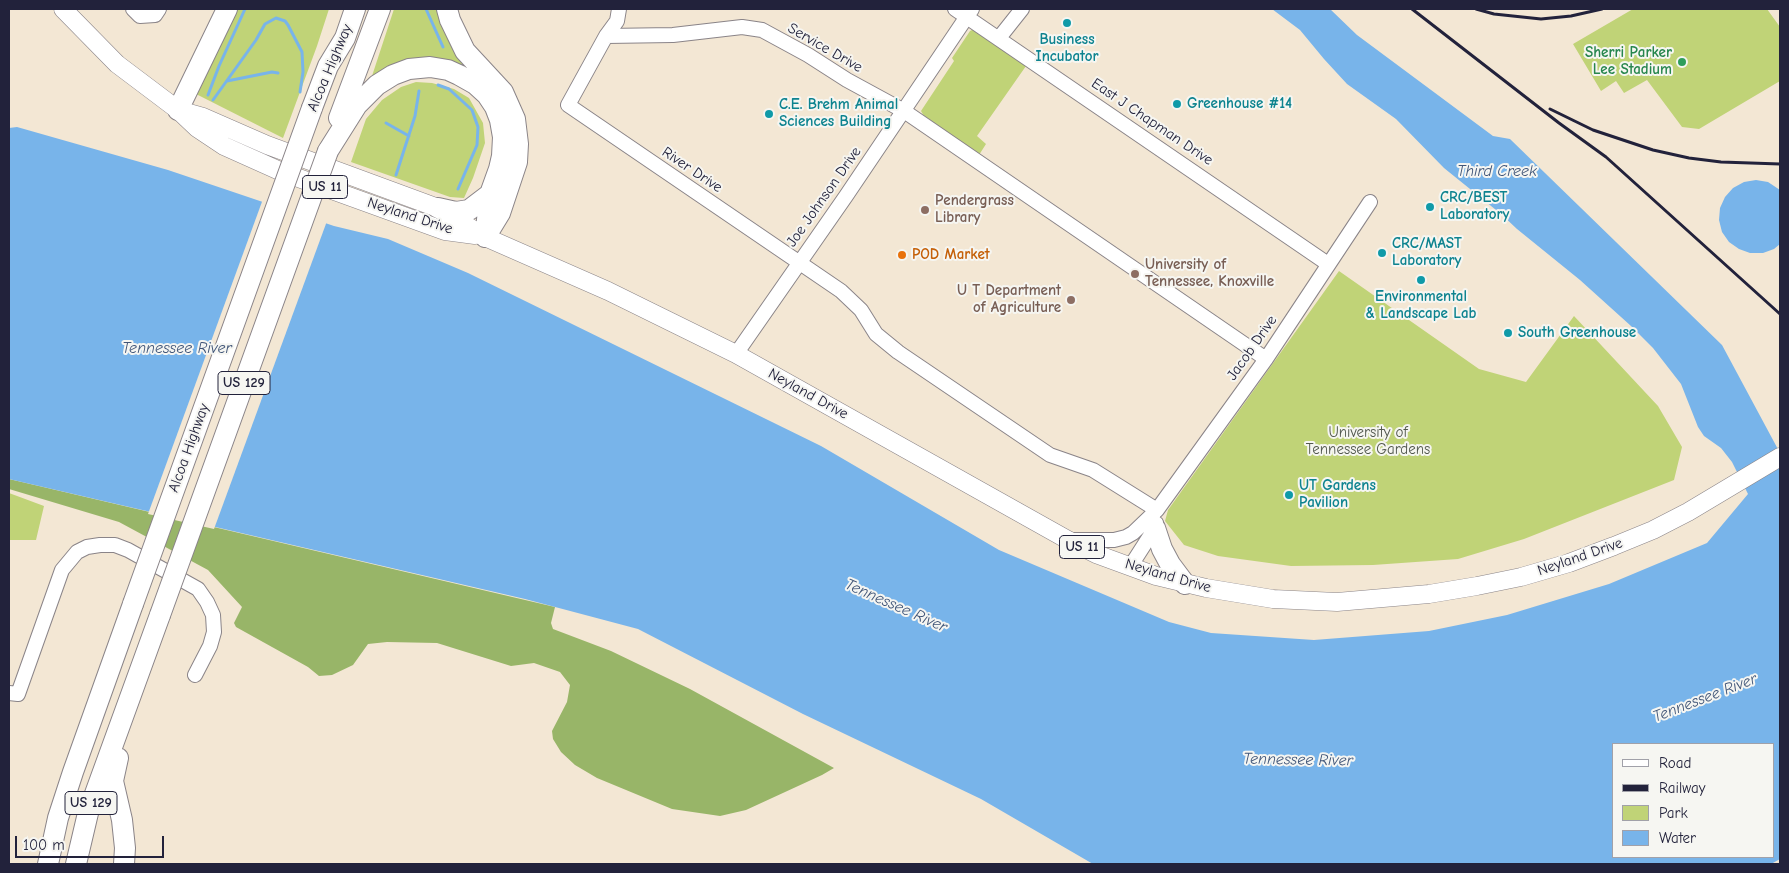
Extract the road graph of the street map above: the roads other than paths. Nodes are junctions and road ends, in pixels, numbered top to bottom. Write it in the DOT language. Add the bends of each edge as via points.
graph roads {
  1 [pos="63,9"];
  2 [pos="133,9"];
  3 [pos="158,9"];
  4 [pos="227,9"];
  5 [pos="341,9"];
  6 [pos="355,9"];
  7 [pos="380,9"];
  8 [pos="447,9"];
  9 [pos="619,9"];
  10 [pos="1022,9"];
  11 [pos="964,11"];
  12 [pos="606,36"];
  13 [pos="999,38"];
  14 [pos="328,66"];
  15 [pos="178,110"];
  16 [pos="904,111"];
  17 [pos="344,118"];
  18 [pos="490,194"];
  19 [pos="1370,202"];
  20 [pos="438,208"];
  21 [pos="485,237"];
  22 [pos="798,263"];
  23 [pos="1328,264"];
  24 [pos="736,354"];
  25 [pos="1266,359"];
  26 [pos="1780,457"];
  27 [pos="1156,519"];
  28 [pos="1068,540"];
  29 [pos="1130,567"];
  30 [pos="1185,584"];
  31 [pos="148,648"];
  32 [pos="195,675"];
  33 [pos="14,694"];
  34 [pos="48,864"];
  35 [pos="76,864"];
  36 [pos="124,864"];
  1 -- 15 [label="main road, Neyland Drive / US 11" via="117,64"];
  2 -- 3 [label="street" via="140,16 155,15"];
  4 -- 15 [label="highway"];
  5 -- 14 [label="highway"];
  6 -- 14 [label="highway, Alcoa Highway / US 129" via="345,38"];
  7 -- 17 [label="highway, Alcoa Highway / US 129"];
  8 -- 21 [label="highway" via="465,52 503,92 511,106 518,134 513,175 500,213"];
  9 -- 12 [label="street" via="617,21"];
  10 -- 13 [label="street"];
  11 -- 13 [label="street, East J Chapman Drive"];
  11 -- 16 [label="street, Joe Johnson Drive"];
  12 -- 16 [label="street, Service Drive" via="742,27 762,30"];
  12 -- 22 [label="street, River Drive" via="568,105"];
  13 -- 23 [label="street, East J Chapman Drive"];
  14 -- 34 [label="highway, Alcoa Highway / US 129, bridge" via="73,772"];
  15 -- 20 [label="main road, Neyland Drive / US 11"];
  15 -- 21 [label="main road, Neyland Drive / US 11" via="197,128 250,159 445,231"];
  16 -- 22 [label="street, Joe Johnson Drive"];
  16 -- 25 [label="street, Service Drive"];
  17 -- 18 [label="highway" via="377,85 409,69 430,67 460,75 487,95 500,120 502,156"];
  17 -- 31 [label="highway, Alcoa Highway / US 129, bridge" via="328,151"];
  18 -- 20 [label="highway" via="468,210 456,212"];
  18 -- 21 [label="highway"];
  19 -- 23 [label="street, Jacob Drive"];
  20 -- 21 [label="main road, Neyland Drive / US 11"];
  21 -- 24 [label="main road, Neyland Drive / US 11" via="599,287"];
  22 -- 24 [label="street, Joe Johnson Drive"];
  22 -- 27 [label="street, River Drive" via="847,296 861,310 876,334 898,352 1050,455 1093,470"];
  23 -- 25 [label="street, Jacob Drive"];
  24 -- 28 [label="main road, Neyland Drive / US 11"];
  25 -- 27 [label="street, Jacob Drive"];
  26 -- 30 [label="main road, Neyland Drive / US 11" via="1688,512 1614,546 1521,577 1429,594 1337,602 1273,599"];
  27 -- 28 [label="street, Jacob Drive" via="1126,537 1114,540"];
  27 -- 29 [label="street, Jacob Drive"];
  27 -- 30 [label="highway" via="1162,549"];
  28 -- 29 [label="main road, Neyland Drive / US 11"];
  29 -- 30 [label="main road, Neyland Drive / US 11"];
  31 -- 35 [label="highway, Alcoa Highway / US 129" via="88,813"];
  31 -- 36 [label="highway" via="150,666 120,750 113,781 126,848"];
  32 -- 33 [label="street" via="214,632 208,602 198,589 128,550 115,545 100,545 77,552 62,570"];
}
